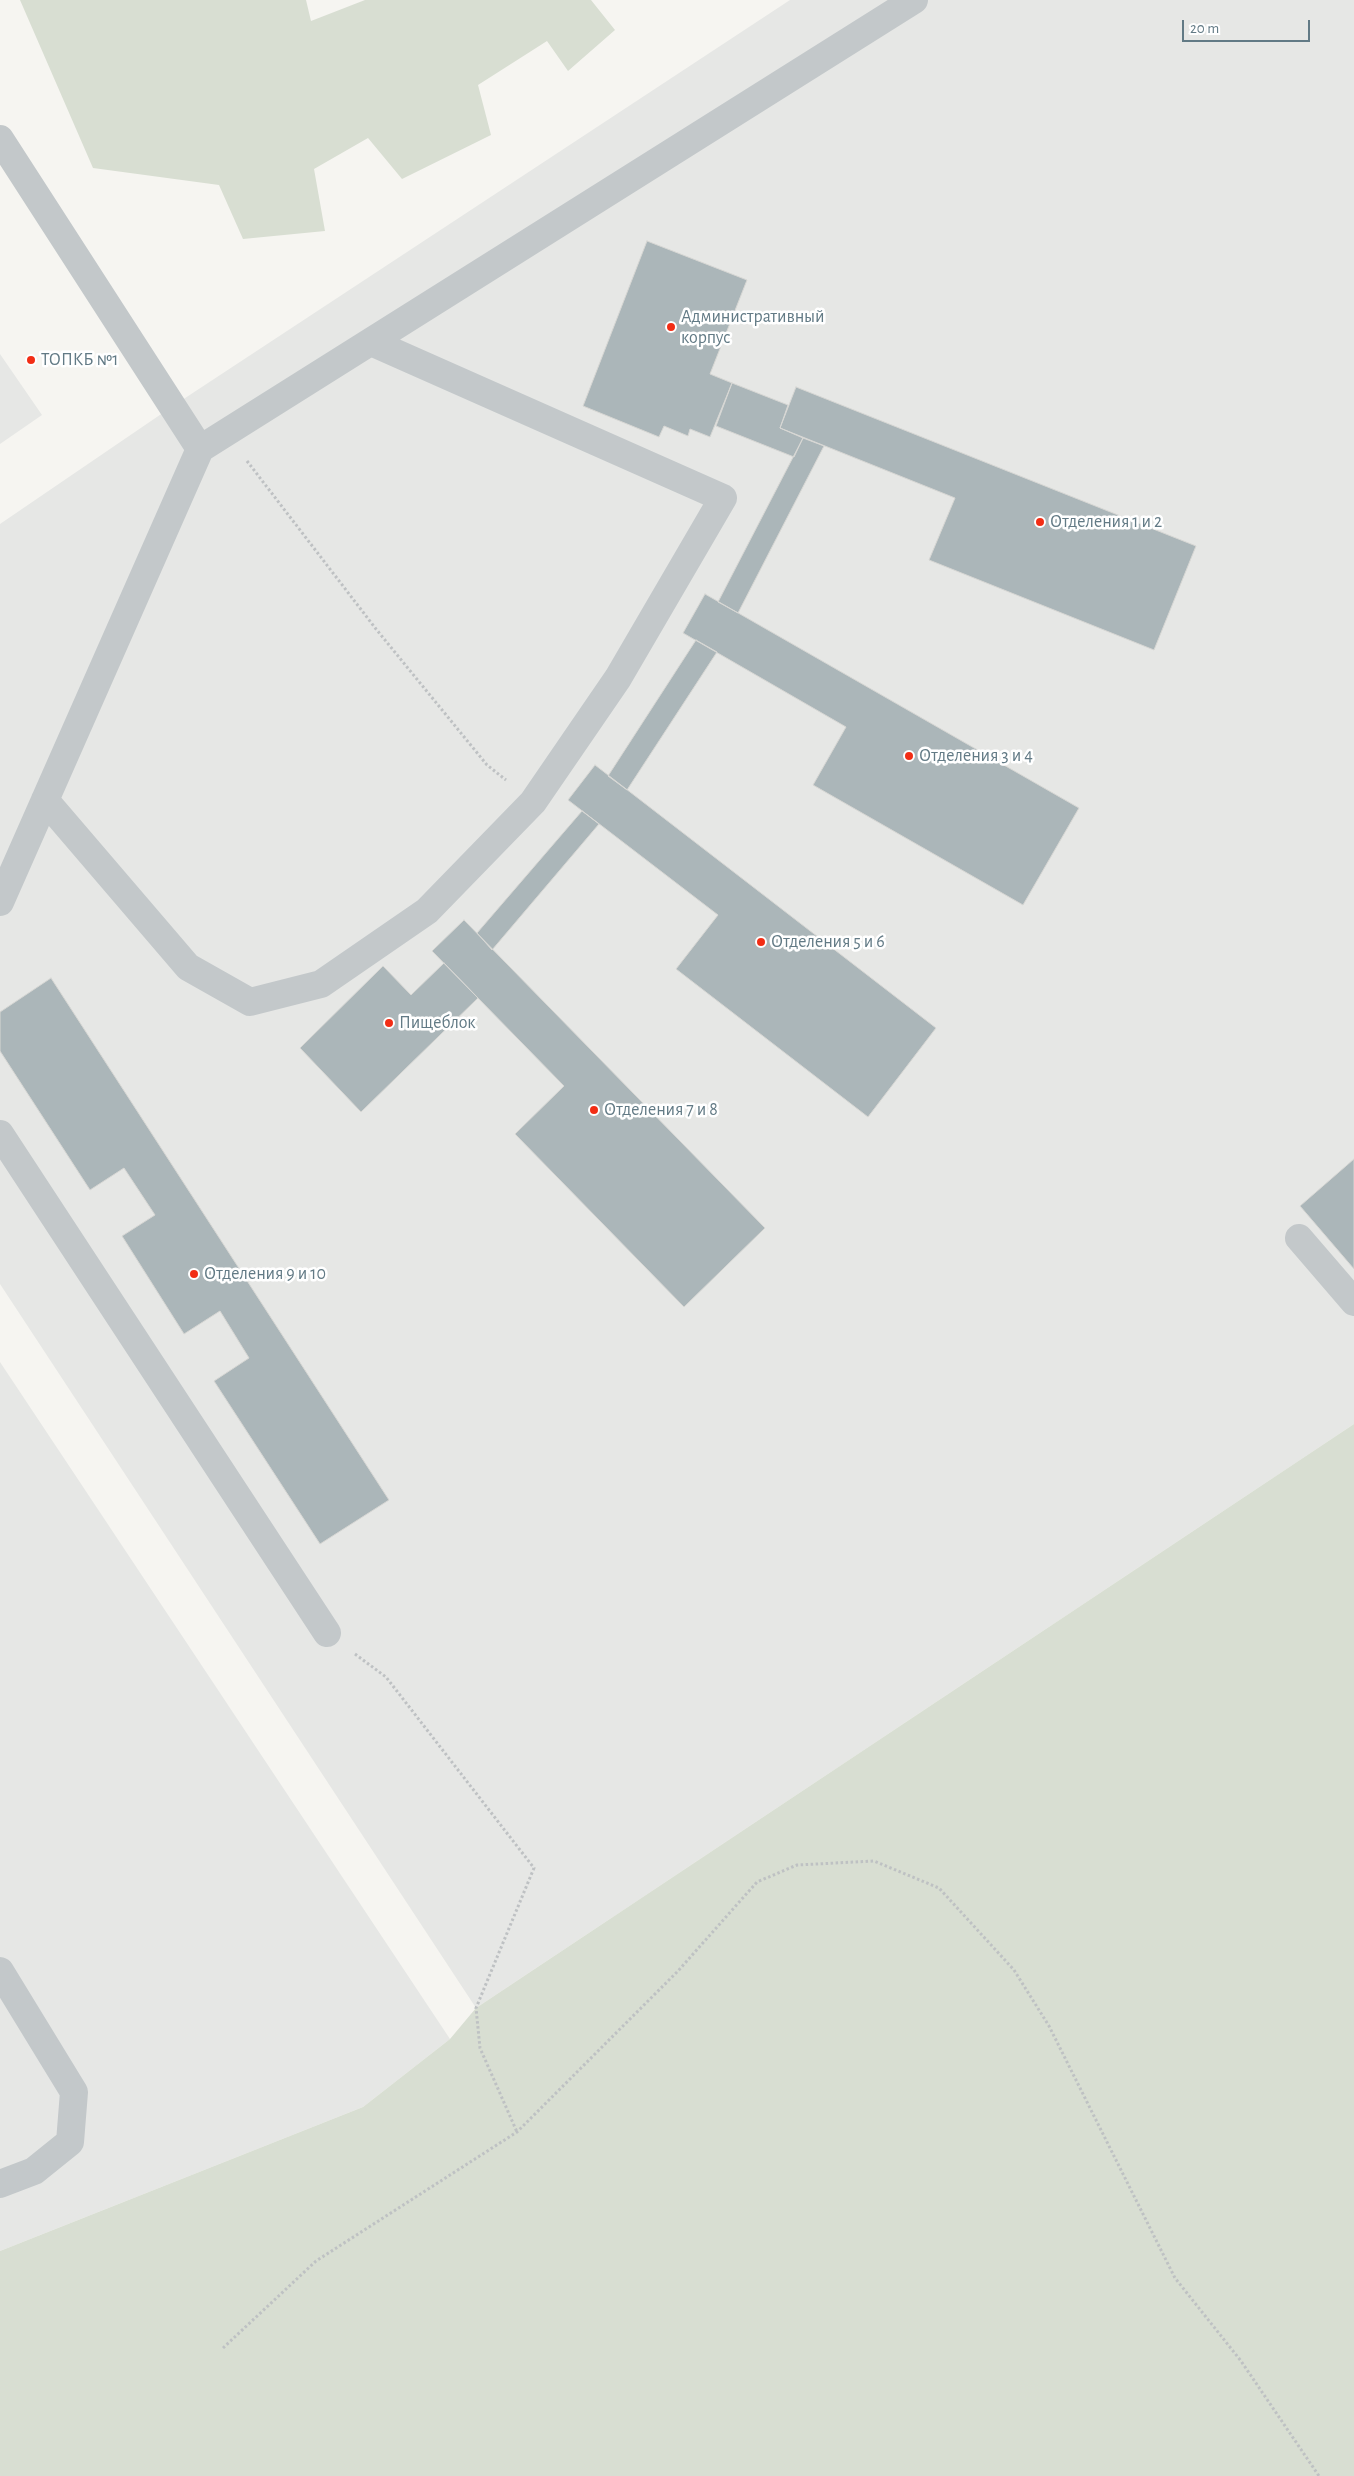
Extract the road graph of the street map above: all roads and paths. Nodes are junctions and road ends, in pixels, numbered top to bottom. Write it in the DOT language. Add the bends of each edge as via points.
graph roads {
  1 [pos="914,0"];
  2 [pos="0,139"];
  3 [pos="370,342"];
  4 [pos="226,432"];
  5 [pos="200,449"];
  6 [pos="45,800"];
  7 [pos="534,802"];
  8 [pos="0,902"];
  9 [pos="0,1134"];
  10 [pos="1298,1238"];
  11 [pos="1354,1302"];
  12 [pos="327,1633"];
  13 [pos="0,1971"];
  14 [pos="517,2132"];
  15 [pos="0,2184"];
  16 [pos="223,2348"];
  17 [pos="1319,2476"];
  1 -- 3 [label="lane"];
  2 -- 5 [label="lane"];
  3 -- 4 [label="lane"];
  3 -- 7 [label="lane" via="723,498 618,678"];
  4 -- 5 [label="lane"];
  4 -- 7 [label="path" via="376,629 481,757"];
  5 -- 6 [label="lane"];
  6 -- 7 [label="lane" via="188,967 250,1002 321,984 427,911"];
  6 -- 8 [label="lane"];
  9 -- 12 [label="lane"];
  10 -- 11 [label="lane"];
  12 -- 14 [label="path" via="386,1677 534,1868 476,2008 480,2048"];
  13 -- 15 [label="lane" via="74,2092 70,2142 34,2171"];
  14 -- 16 [label="path" via="316,2261"];
  14 -- 17 [label="path" via="678,1971 757,1882 797,1865 874,1861 939,1888 1014,1970 1049,2026 1176,2278 1241,2360"];
}
